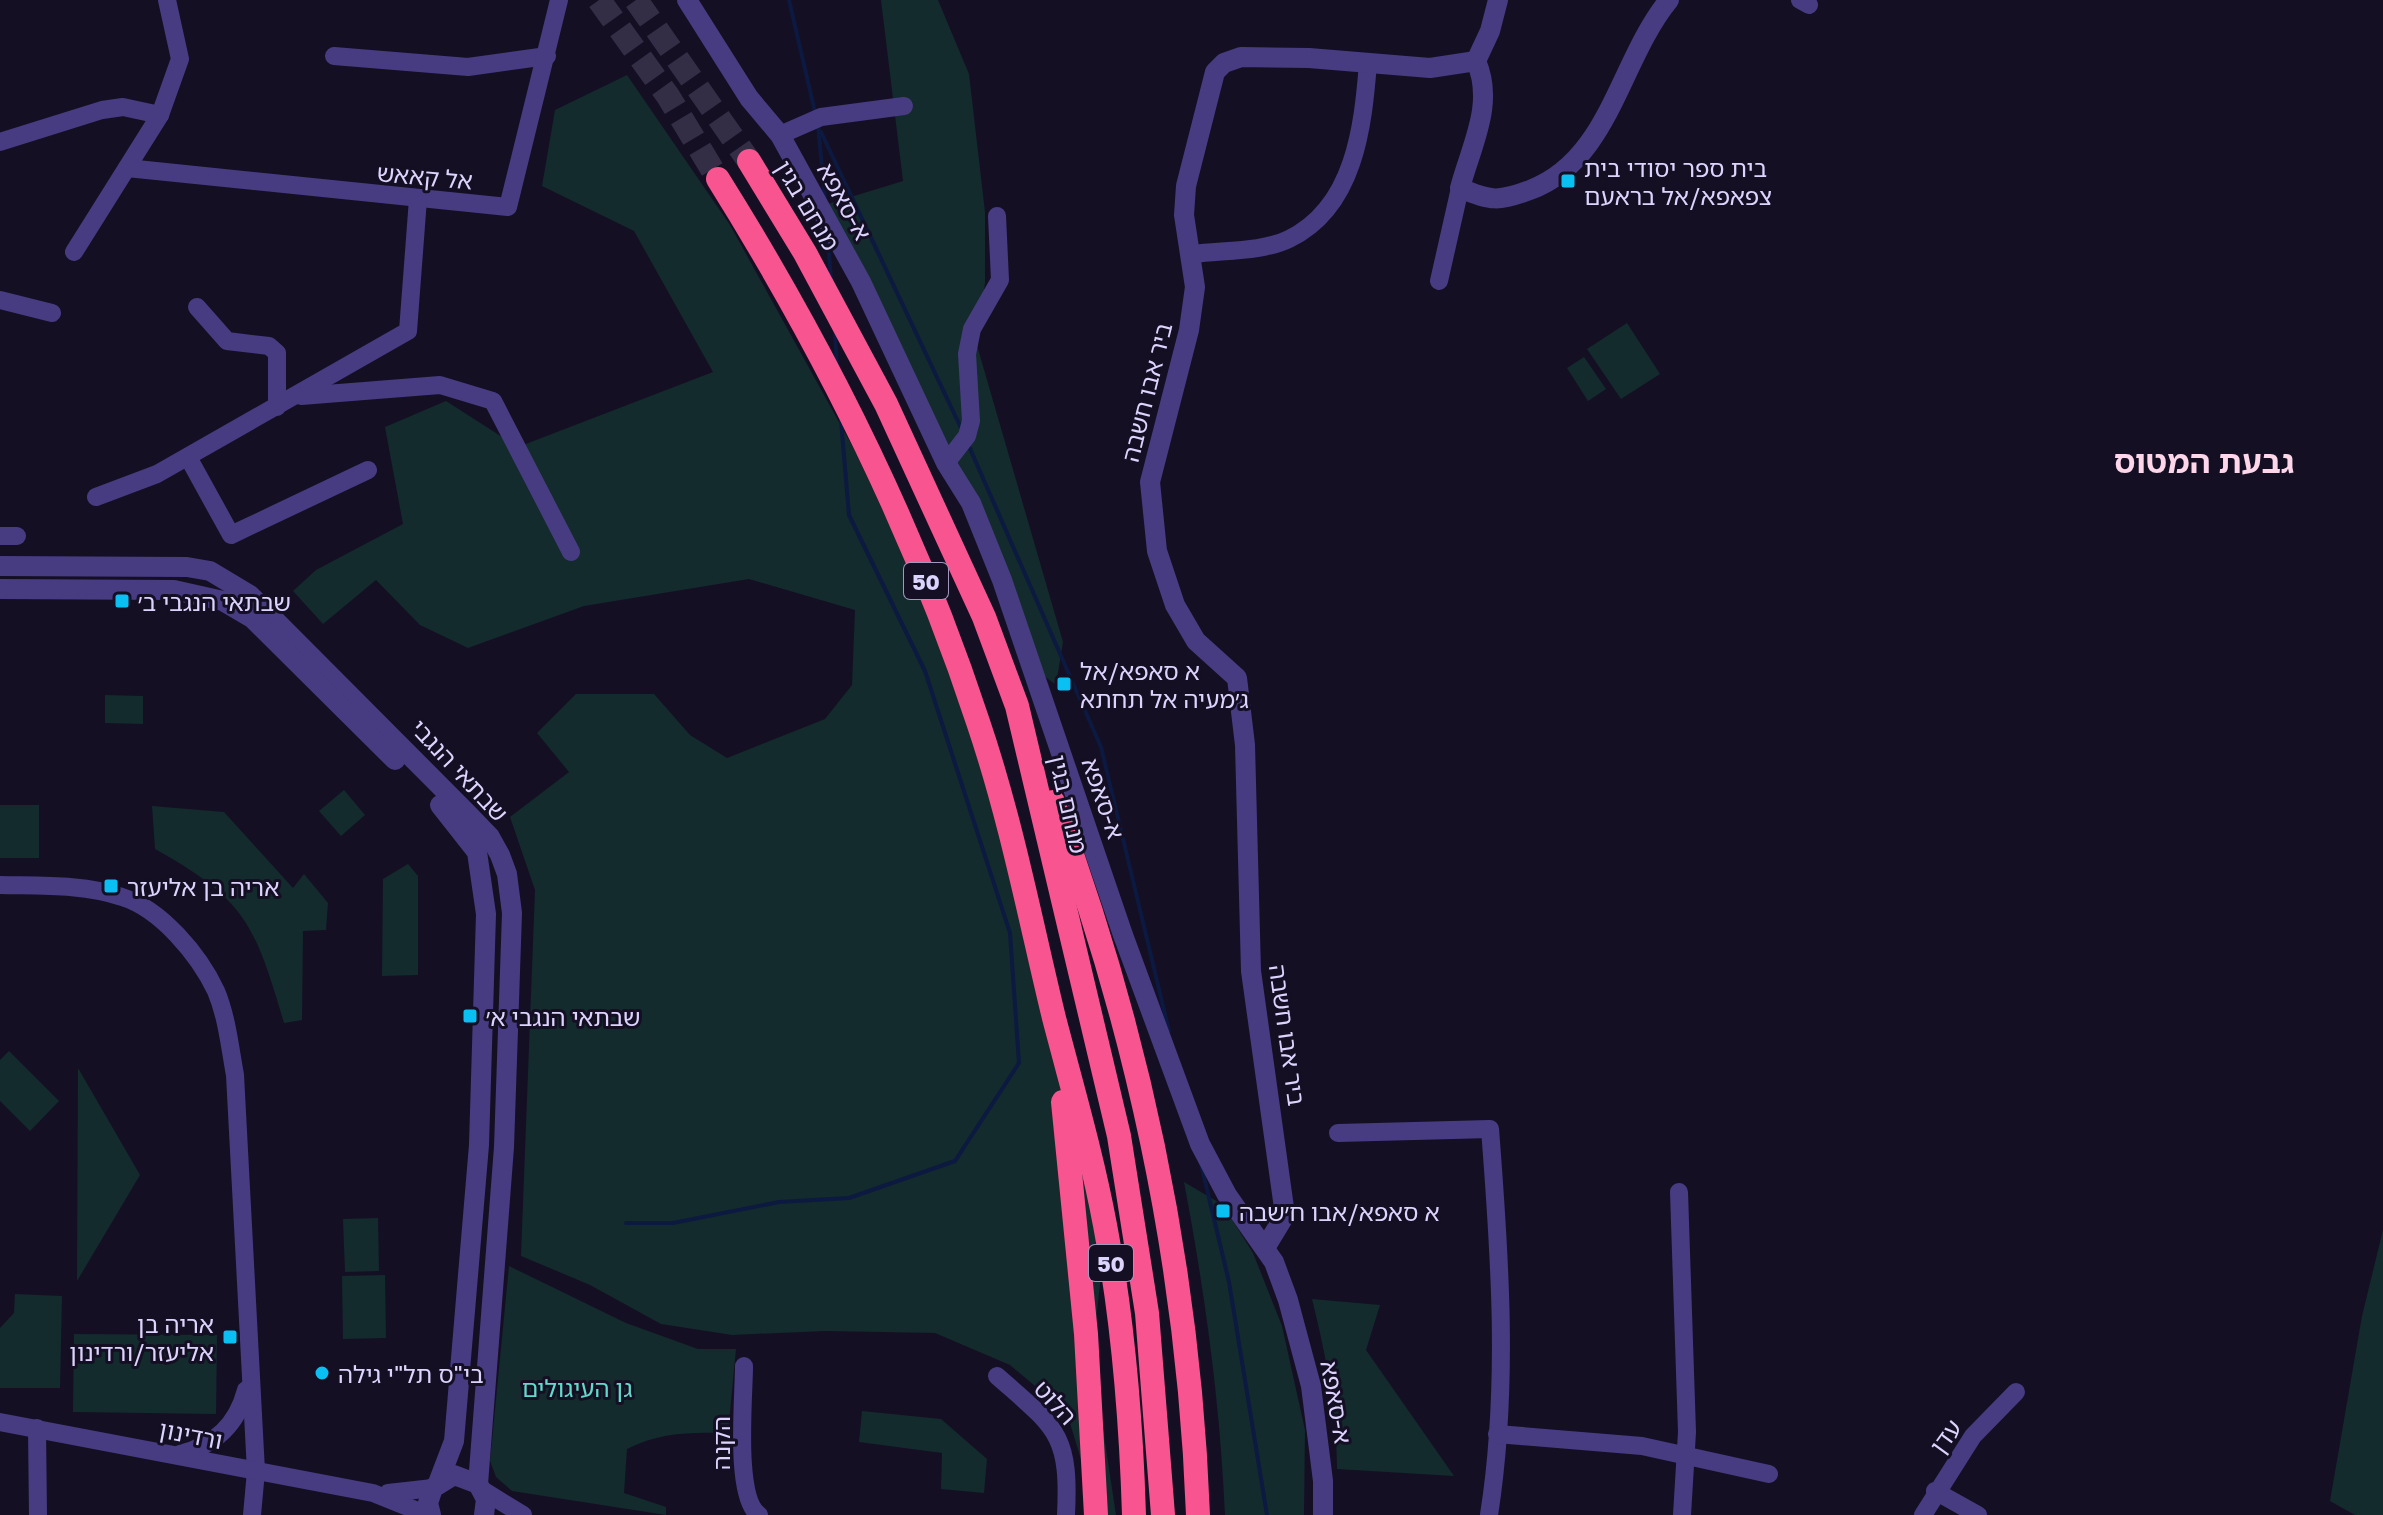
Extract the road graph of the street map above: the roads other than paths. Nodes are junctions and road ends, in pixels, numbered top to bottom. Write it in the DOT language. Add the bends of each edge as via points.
graph roads {
  1 [pos="167,0"];
  2 [pos="559,0"];
  3 [pos="687,0"];
  4 [pos="1498,0"];
  5 [pos="1669,0"];
  6 [pos="334,56"];
  7 [pos="547,56"];
  8 [pos="1476,61"];
  9 [pos="1368,63"];
  10 [pos="904,106"];
  11 [pos="160,115"];
  12 [pos="780,135"];
  13 [pos="0,142"];
  14 [pos="749,161"];
  15 [pos="127,168"];
  16 [pos="718,179"];
  17 [pos="1460,188"];
  18 [pos="418,199"];
  19 [pos="997,216"];
  20 [pos="74,252"];
  21 [pos="1193,254"];
  22 [pos="1439,281"];
  23 [pos="0,300"];
  24 [pos="197,307"];
  25 [pos="52,313"];
  26 [pos="295,397"];
  27 [pos="277,407"];
  28 [pos="188,457"];
  29 [pos="946,463"];
  30 [pos="368,470"];
  31 [pos="96,497"];
  32 [pos="571,552"];
  33 [pos="0,566"];
  34 [pos="0,589"];
  35 [pos="1017,706"];
  36 [pos="0,885"];
  37 [pos="1054,1016"];
  38 [pos="1338,1133"];
  39 [pos="1679,1192"];
  40 [pos="1265,1248"];
  41 [pos="744,1366"];
  42 [pos="250,1375"];
  43 [pos="997,1376"];
  44 [pos="2016,1392"];
  45 [pos="0,1422"];
  46 [pos="37,1428"];
  47 [pos="1497,1434"];
  48 [pos="175,1455"];
  49 [pos="1686,1458"];
  50 [pos="256,1471"];
  51 [pos="1769,1474"];
  52 [pos="435,1485"];
  53 [pos="481,1487"];
  54 [pos="1935,1491"];
  55 [pos="373,1493"];
  56 [pos="38,1515"];
  57 [pos="252,1515"];
  58 [pos="429,1515"];
  59 [pos="484,1515"];
  60 [pos="523,1515"];
  61 [pos="759,1515"];
  62 [pos="1066,1515"];
  63 [pos="1096,1515"];
  64 [pos="1134,1515"];
  65 [pos="1163,1515"];
  66 [pos="1198,1515"];
  67 [pos="1323,1515"];
  68 [pos="1489,1515"];
  69 [pos="1682,1515"];
  70 [pos="1923,1515"];
  71 [pos="1978,1515"];
  1 -- 11 [label="street" via="180,59"];
  2 -- 7 [label="street, אל קאאש"];
  3 -- 12 [label="street, א-סאפא" via="749,98"];
  4 -- 8 [label="street"];
  5 -- 17 [label="street" via="1645,33 1593,138 1568,169 1537,188 1495,201"];
  6 -- 7 [label="street" via="468,67"];
  7 -- 18 [label="street, אל קאאש" via="508,207"];
  8 -- 9 [label="street, ביר אבו חשבה" via="1430,68"];
  8 -- 17 [label="street" via="1484,107"];
  9 -- 21 [label="street" via="1356,153 1341,187 1307,228 1287,240"];
  9 -- 21 [label="street, ביר אבו חשבה" via="1241,57 1215,72 1186,186 1184,215"];
  10 -- 12 [label="street" via="821,117"];
  11 -- 13 [label="street" via="123,107 102,110"];
  11 -- 15 [label="street"];
  12 -- 29 [label="street, א-סאפא" via="861,282"];
  14 -- 35 [label="highway, מנחם בגין / 50" via="886,404 984,617"];
  15 -- 18 [label="street, אל קאאש"];
  15 -- 20 [label="street"];
  16 -- 37 [label="highway, 50" via="827,365 945,625 1003,805"];
  17 -- 22 [label="street"];
  18 -- 26 [label="street" via="408,331"];
  19 -- 29 [label="street" via="1000,280 972,329 967,354 971,421 967,436"];
  21 -- 40 [label="street, ביר אבו חשבה" via="1189,330 1150,482 1157,551 1175,605 1196,641 1237,678 1245,745 1251,971 1285,1215"];
  23 -- 25 [label="street"];
  24 -- 27 [label="street" via="227,341 269,346 277,353"];
  26 -- 27 [label="street"];
  26 -- 32 [label="street" via="440,385 493,401"];
  27 -- 28 [label="street"];
  28 -- 30 [label="street" via="231,535"];
  28 -- 31 [label="street"];
  29 -- 40 [label="street, א-סאפא" via="971,503 1002,580 1200,1144 1227,1195"];
  33 -- 53 [label="street, שבתאי הנגבי" via="187,567 230,580 275,617 490,837 500,855 511,890 512,982"];
  34 -- 52 [label="street, שבתאי הנגבי" via="174,590 231,605 252,618 382,745 459,825 477,852 486,914 479,1145 454,1441"];
  35 -- 65 [label="highway, מנחם בגין / 50" via="1119,1136 1147,1313"];
  35 -- 66 [label="highway" via="1081,877 1119,1003 1155,1156 1183,1314"];
  36 -- 42 [label="street" via="78,888 137,902 166,925 215,990 235,1075"];
  37 -- 63 [label="highway" via="1085,1319"];
  37 -- 64 [label="highway, 50" via="1106,1227 1124,1364"];
  38 -- 47 [label="street" via="1490,1129 1500,1291"];
  39 -- 49 [label="street"];
  40 -- 67 [label="street, א-סאפא" via="1288,1300 1311,1386"];
  41 -- 61 [label="street, הקנה" via="745,1486"];
  42 -- 48 [label="street" via="243,1403 227,1429 211,1443"];
  42 -- 50 [label="street"];
  43 -- 62 [label="street, הלוט" via="1043,1416 1064,1448"];
  44 -- 54 [label="street, עדן" via="1973,1436"];
  45 -- 46 [label="street, ורדינון"];
  46 -- 48 [label="street, ורדינון"];
  46 -- 56 [label="street"];
  47 -- 49 [label="street" via="1642,1446"];
  47 -- 68 [label="street"];
  48 -- 50 [label="street, ורדינון"];
  49 -- 51 [label="street"];
  49 -- 69 [label="street"];
  50 -- 55 [label="street, ורדינון"];
  50 -- 57 [label="street"];
  52 -- 53 [label="street" via="463,1475"];
  52 -- 55 [label="street, ורדינון"];
  52 -- 58 [label="street, שבתאי הנגבי"];
  53 -- 59 [label="street, שבתאי הנגבי"];
  53 -- 60 [label="street"];
  54 -- 70 [label="street, עדן"];
  54 -- 71 [label="street"];
  55 -- 58 [label="street, ורדינון"];
}
